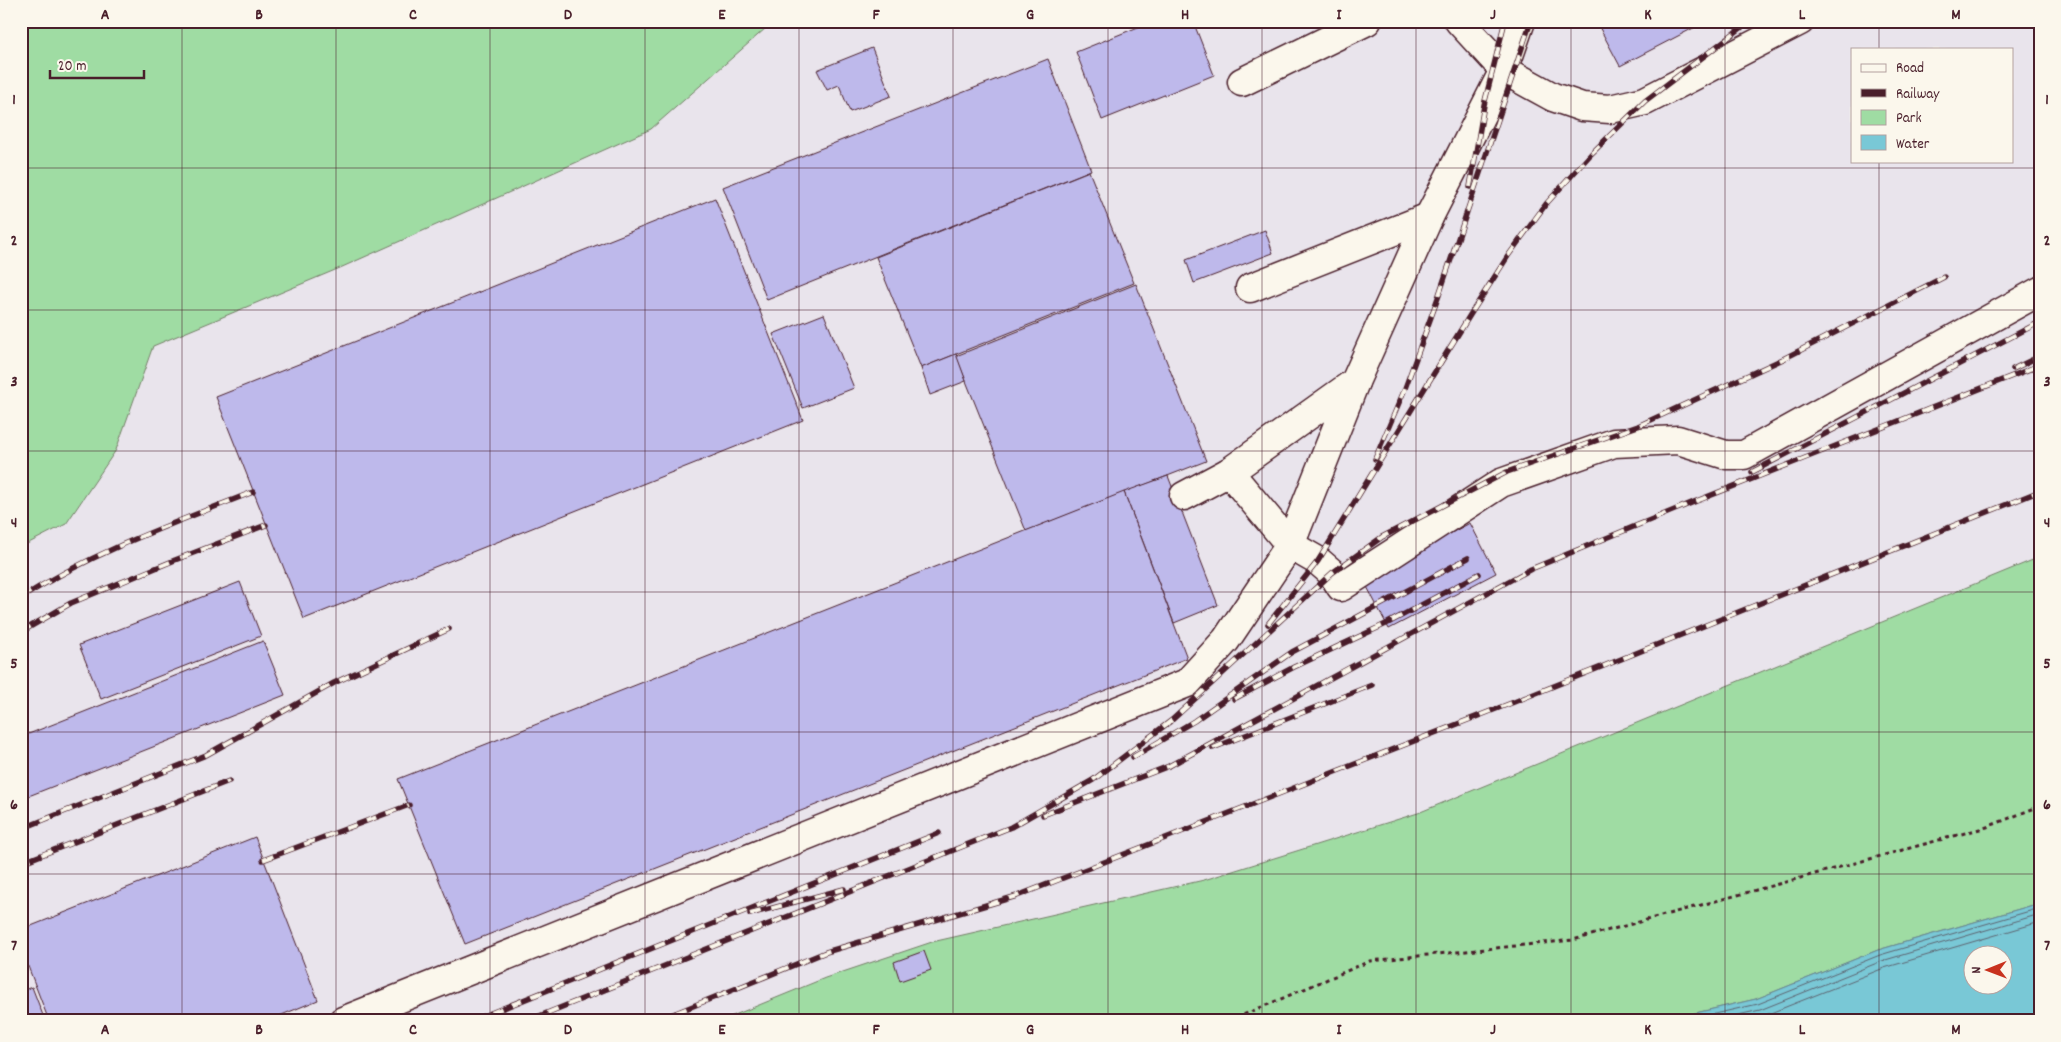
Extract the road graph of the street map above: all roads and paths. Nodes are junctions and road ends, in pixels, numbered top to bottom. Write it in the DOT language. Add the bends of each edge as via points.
graph roads {
  1 [pos="1367,21"];
  2 [pos="1521,21"];
  3 [pos="1800,21"];
  4 [pos="1461,22"];
  5 [pos="1504,70"];
  6 [pos="1242,82"];
  7 [pos="1429,217"];
  8 [pos="1250,288"];
  9 [pos="2040,291"];
  10 [pos="1355,382"];
  11 [pos="1229,472"];
  12 [pos="1184,496"];
  13 [pos="1290,545"];
  14 [pos="2040,806"];
  15 [pos="344,1021"];
  16 [pos="1229,1021"];
  1 -- 6 [label="lane"];
  2 -- 5 [label="lane"];
  3 -- 5 [label="lane" via="1645,101 1610,109 1582,108 1553,97"];
  4 -- 5 [label="lane"];
  5 -- 7 [label="lane"];
  7 -- 8 [label="lane"];
  7 -- 10 [label="lane"];
  9 -- 13 [label="lane" via="1744,454 1726,455 1678,440 1614,442 1501,483 1341,587 1332,573 1318,561"];
  10 -- 11 [label="lane"];
  10 -- 13 [label="lane"];
  11 -- 12 [label="lane"];
  11 -- 13 [label="lane"];
  13 -- 15 [label="lane" via="1226,640 1187,683"];
  14 -- 16 [label="path" via="1987,827 1573,940 1370,961"];
}
